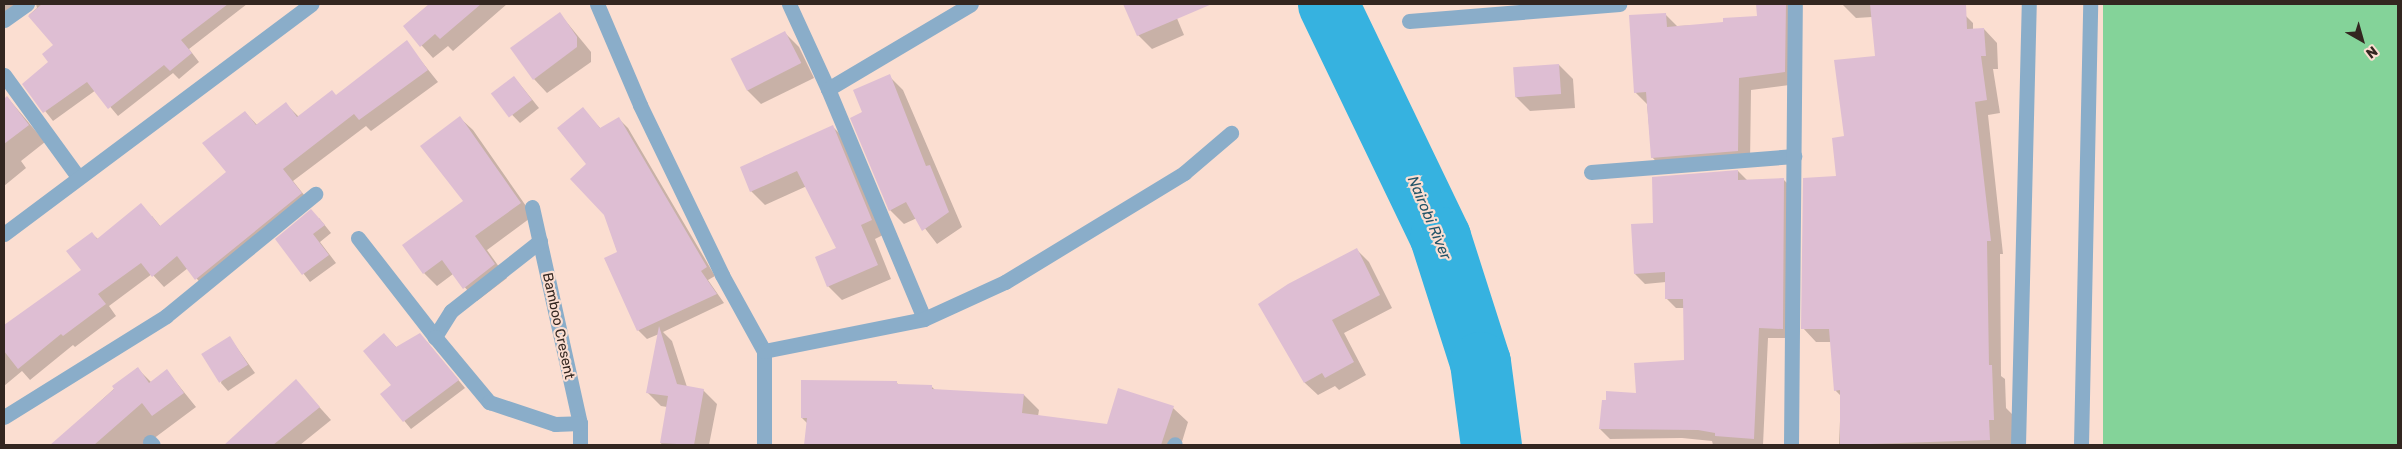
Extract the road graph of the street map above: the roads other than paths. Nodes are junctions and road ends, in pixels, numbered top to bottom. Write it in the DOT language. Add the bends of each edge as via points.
graph roads {
  1 [pos="27,4"];
  2 [pos="312,4"];
  3 [pos="597,4"];
  4 [pos="789,4"];
  5 [pos="971,4"];
  6 [pos="1619,4"];
  7 [pos="1795,4"];
  8 [pos="2029,4"];
  9 [pos="2090,4"];
  10 [pos="4,20"];
  11 [pos="1409,21"];
  12 [pos="4,75"];
  13 [pos="828,89"];
  14 [pos="1231,133"];
  15 [pos="1794,156"];
  16 [pos="1591,172"];
  17 [pos="78,177"];
  18 [pos="315,194"];
  19 [pos="532,206"];
  20 [pos="4,234"];
  21 [pos="358,238"];
  22 [pos="540,241"];
  23 [pos="924,319"];
  24 [pos="436,337"];
  25 [pos="764,351"];
  26 [pos="4,417"];
  27 [pos="580,423"];
  28 [pos="580,445"];
  29 [pos="764,445"];
  30 [pos="1791,445"];
  31 [pos="2018,445"];
  32 [pos="2081,445"];
  1 -- 10 [label="street"];
  2 -- 17 [label="street"];
  3 -- 25 [label="street" via="644,114 722,275"];
  4 -- 13 [label="street"];
  5 -- 13 [label="street"];
  6 -- 11 [label="street"];
  7 -- 15 [label="street"];
  8 -- 31 [label="street"];
  9 -- 32 [label="street"];
  12 -- 17 [label="street"];
  13 -- 23 [label="street"];
  14 -- 23 [label="street" via="1184,173 1113,219 1005,282"];
  15 -- 16 [label="street"];
  15 -- 30 [label="street"];
  17 -- 20 [label="street"];
  18 -- 26 [label="street" via="166,316"];
  19 -- 22 [label="street, Bamboo Cresent"];
  21 -- 24 [label="street"];
  22 -- 24 [label="street" via="451,311"];
  22 -- 27 [label="street, Bamboo Cresent"];
  23 -- 25 [label="street"];
  24 -- 27 [label="street" via="489,402 555,424"];
  25 -- 29 [label="street"];
  27 -- 28 [label="street, Bamboo Cresent"];
}
